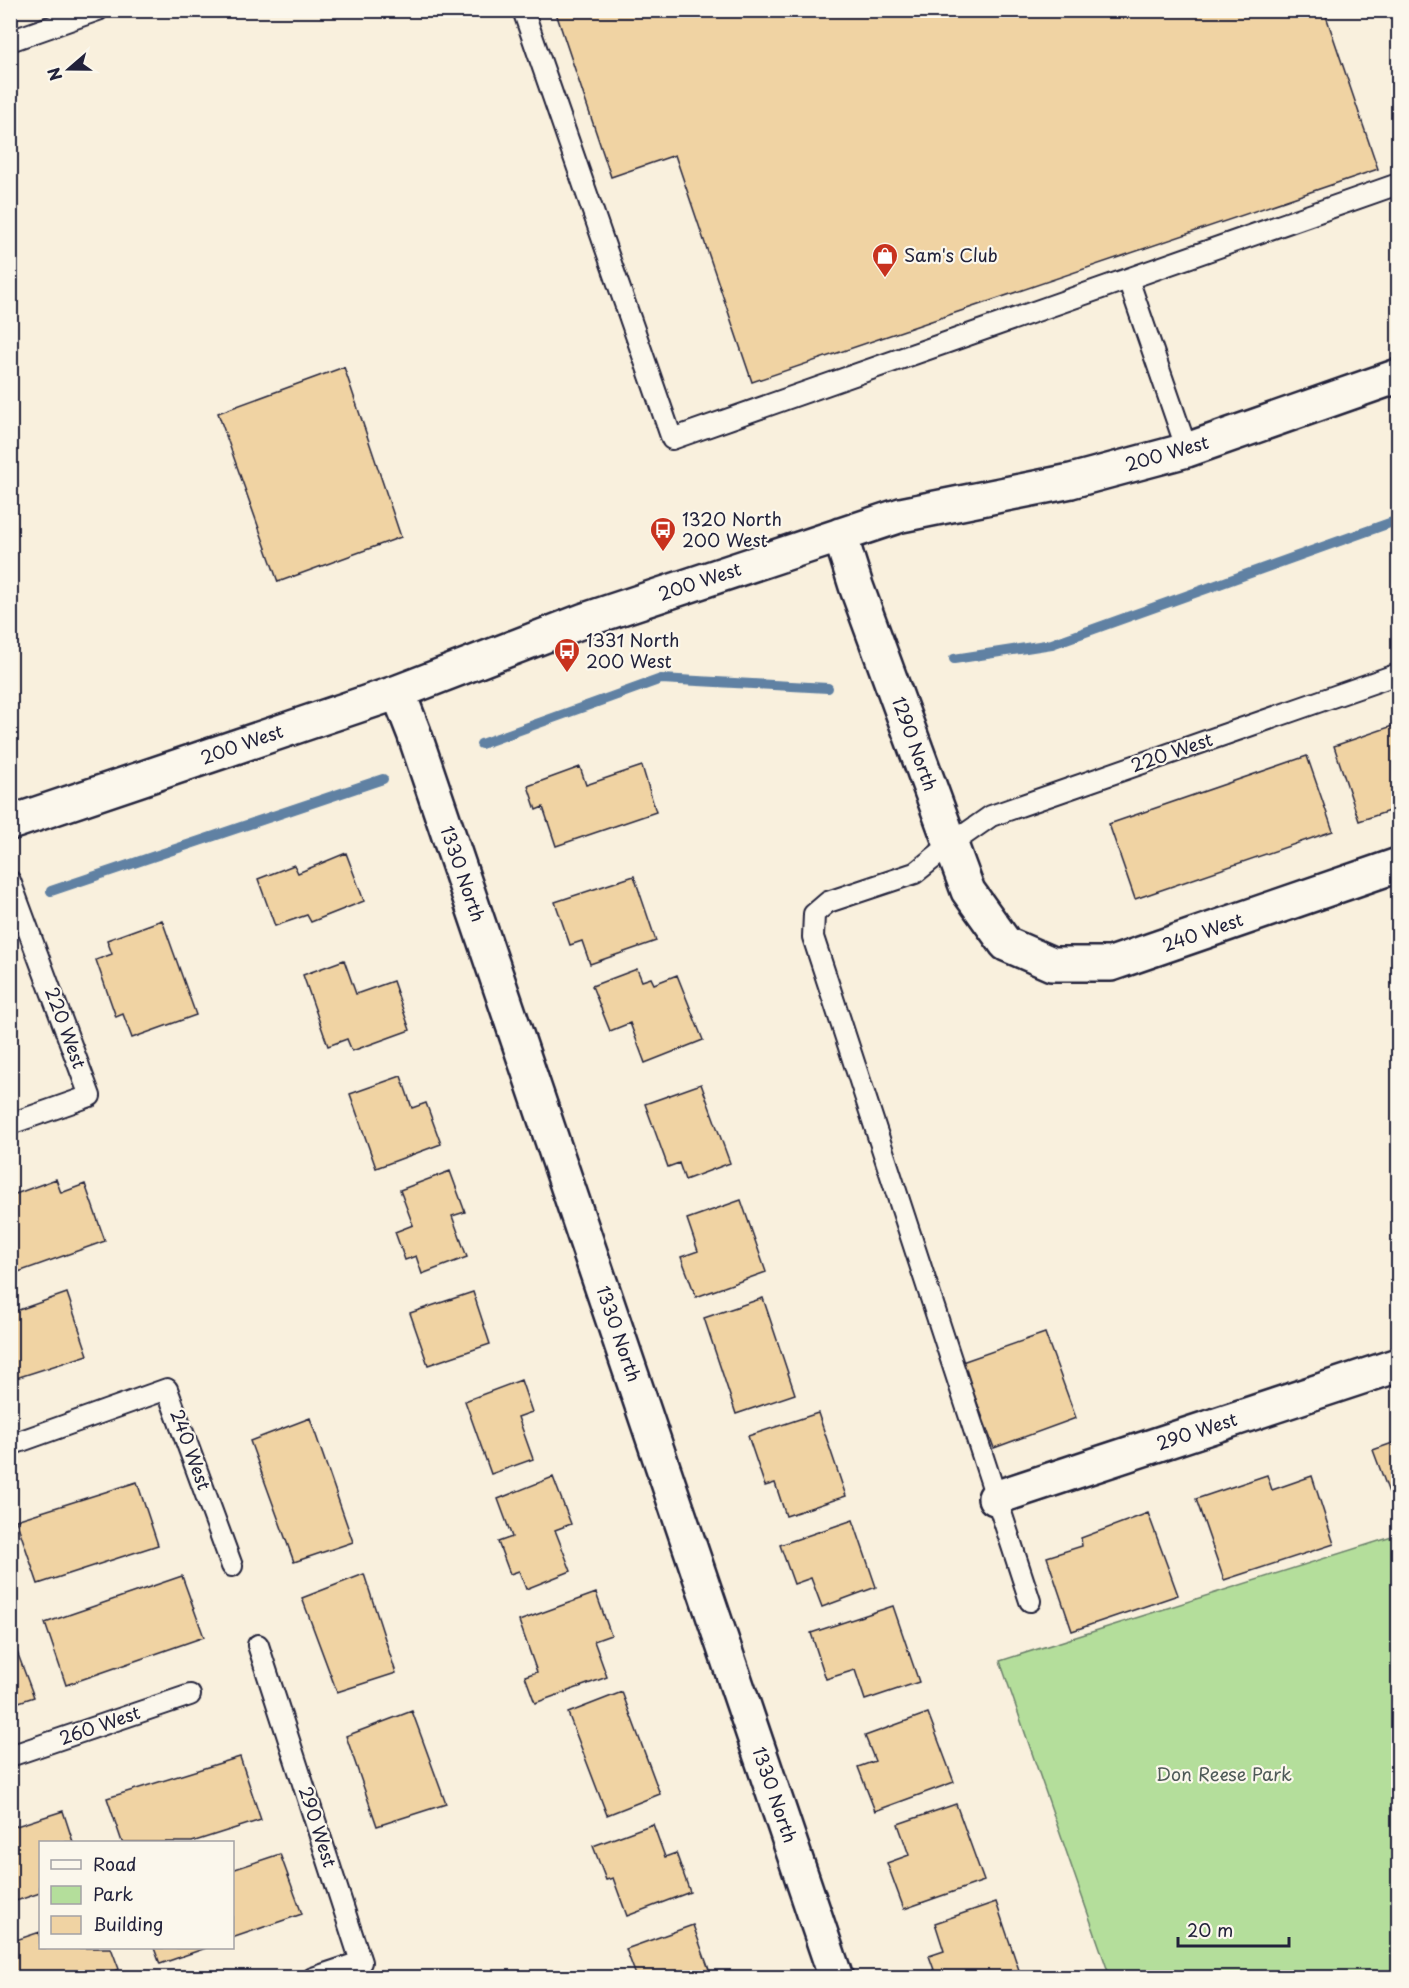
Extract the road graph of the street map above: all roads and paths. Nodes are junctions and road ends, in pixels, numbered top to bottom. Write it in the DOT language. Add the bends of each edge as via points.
graph roads {
  1 [pos="98,10"];
  2 [pos="523,10"];
  3 [pos="10,41"];
  4 [pos="1398,184"];
  5 [pos="1128,279"];
  6 [pos="1398,376"];
  7 [pos="1187,450"];
  8 [pos="840,536"];
  9 [pos="1398,674"];
  10 [pos="398,692"];
  11 [pos="10,823"];
  12 [pos="951,844"];
  13 [pos="1398,865"];
  14 [pos="10,881"];
  15 [pos="1006,944"];
  16 [pos="10,1124"];
  17 [pos="1398,1365"];
  18 [pos="10,1445"];
  19 [pos="995,1498"];
  20 [pos="232,1566"];
  21 [pos="1030,1601"];
  22 [pos="258,1645"];
  23 [pos="190,1695"];
  24 [pos="10,1756"];
  25 [pos="313,1977"];
  26 [pos="836,1977"];
  1 -- 3 [label="lane"];
  2 -- 5 [label="lane" via="672,439"];
  4 -- 5 [label="lane"];
  5 -- 7 [label="lane"];
  6 -- 7 [label="street, 200 West"];
  7 -- 8 [label="street, 200 West" via="1071,481 901,515"];
  8 -- 10 [label="street, 200 West" via="585,620"];
  8 -- 12 [label="street, 1290 North"];
  9 -- 12 [label="lane, 220 West" via="991,816"];
  10 -- 11 [label="street, 200 West"];
  10 -- 26 [label="street, 1330 North"];
  12 -- 15 [label="street, 1290 North" via="968,891"];
  12 -- 19 [label="lane, 220 West" via="915,873 828,902 814,914 813,937"];
  13 -- 15 [label="street, 240 West" via="1111,964 1052,964"];
  14 -- 16 [label="lane, 220 West" via="90,1096"];
  17 -- 19 [label="street, 290 West"];
  18 -- 20 [label="lane, 240 West" via="167,1389"];
  19 -- 21 [label="lane, 220 West"];
  22 -- 25 [label="lane, 290 West" via="361,1962"];
  23 -- 24 [label="lane, 260 West"];
}
